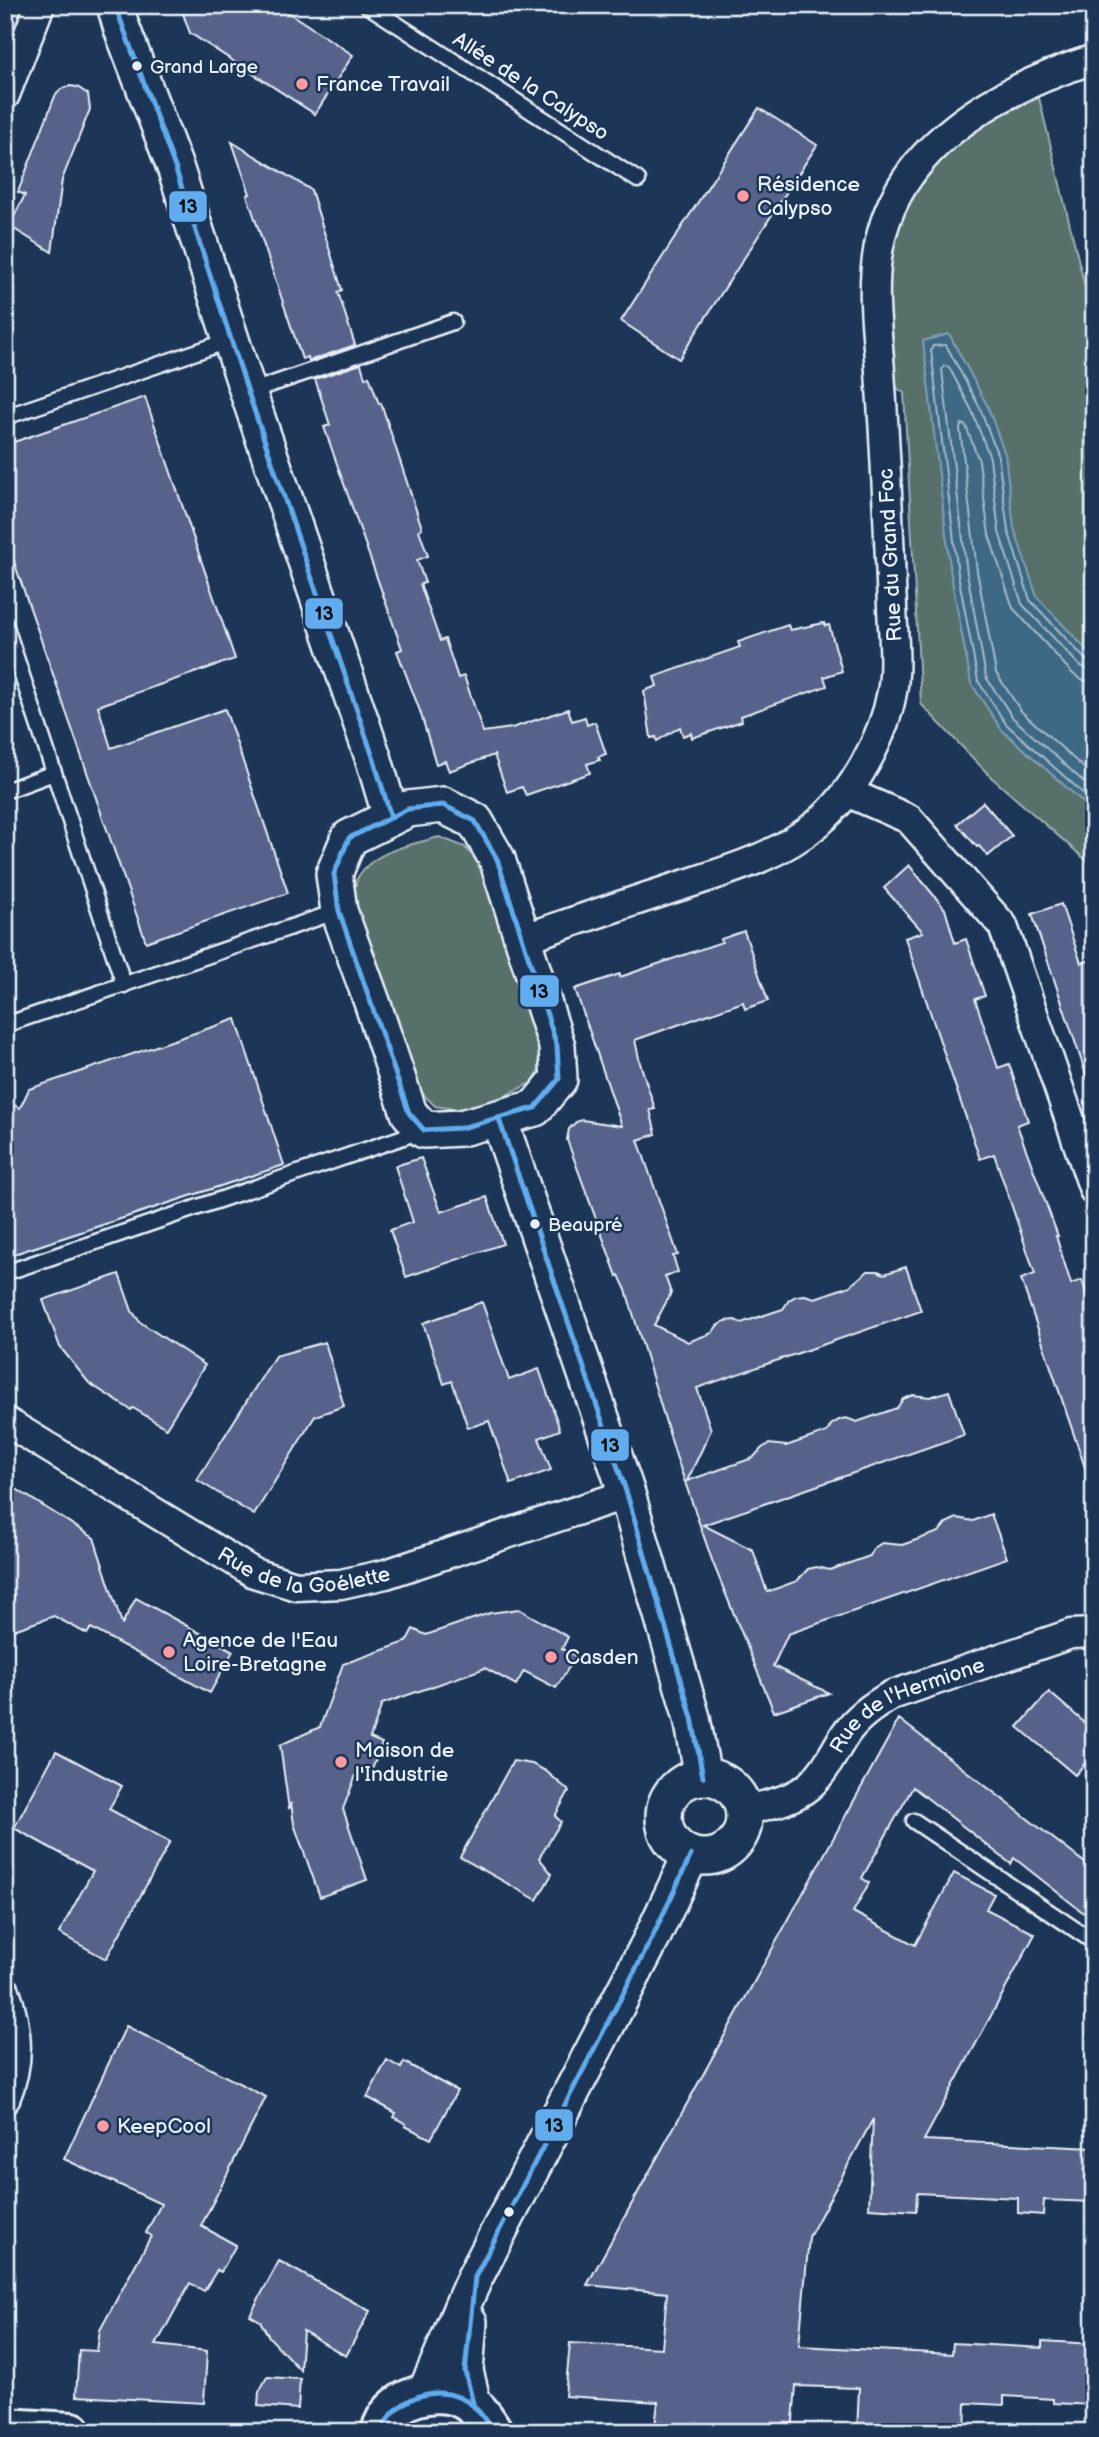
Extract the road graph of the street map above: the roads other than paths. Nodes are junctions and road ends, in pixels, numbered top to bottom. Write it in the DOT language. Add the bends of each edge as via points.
graph roads {
  1 [pos="56,5"];
  2 [pos="115,5"];
  3 [pos="367,5"];
  4 [pos="36,15"];
  5 [pos="1094,59"];
  6 [pos="6,92"];
  7 [pos="638,180"];
  8 [pos="453,321"];
  9 [pos="231,340"];
  10 [pos="248,393"];
  11 [pos="5,418"];
  12 [pos="5,624"];
  13 [pos="54,774"];
  14 [pos="5,791"];
  15 [pos="847,792"];
  16 [pos="391,817"];
  17 [pos="339,911"];
  18 [pos="523,939"];
  19 [pos="124,985"];
  20 [pos="5,1025"];
  21 [pos="499,1119"];
  22 [pos="424,1130"];
  23 [pos="1094,1190"];
  24 [pos="5,1273"];
  25 [pos="5,1422"];
  26 [pos="627,1494"];
  27 [pos="1094,1633"];
  28 [pos="703,1777"];
  29 [pos="744,1811"];
  30 [pos="914,1821"];
  31 [pos="691,1855"];
  32 [pos="1094,1942"];
  33 [pos="5,1991"];
  34 [pos="5,2099"];
  35 [pos="475,2277"];
  36 [pos="425,2393"];
  37 [pos="488,2426"];
  38 [pos="5,2428"];
  39 [pos="374,2428"];
  40 [pos="72,2432"];
  1 -- 4 [label="street"];
  2 -- 9 [label="street" via="176,170"];
  3 -- 7 [label="lane, Allée de la Calypso"];
  4 -- 6 [label="street"];
  5 -- 15 [label="street, Rue du Grand Foc" via="1011,92 962,120 915,168 885,223 877,258 876,296 895,665 892,694 877,741"];
  8 -- 10 [label="lane"];
  9 -- 10 [label="street"];
  9 -- 11 [label="lane"];
  10 -- 16 [label="street"];
  12 -- 13 [label="lane"];
  13 -- 14 [label="lane"];
  13 -- 19 [label="lane"];
  15 -- 18 [label="street, Rue du Grand Foc" via="818,823 740,866"];
  15 -- 23 [label="street" via="909,819 1003,926"];
  16 -- 17 [label="street" via="349,838 334,874"];
  16 -- 18 [label="street" via="443,805 475,821 497,859"];
  17 -- 19 [label="lane"];
  17 -- 22 [label="street" via="409,1113"];
  18 -- 21 [label="street" via="557,1046 559,1079 535,1108"];
  19 -- 20 [label="lane"];
  21 -- 22 [label="street"];
  21 -- 26 [label="street"];
  22 -- 24 [label="lane"];
  25 -- 26 [label="street, Rue de la Goélette" via="254,1573 296,1586 341,1584 386,1574"];
  26 -- 28 [label="street" via="692,1717"];
  27 -- 29 [label="street, Rue de l'Hermione" via="1072,1634 892,1695 857,1720 807,1787 779,1802"];
  28 -- 29 [label="street" via="722,1781 736,1794"];
  28 -- 31 [label="street" via="677,1787 664,1811 670,1838"];
  29 -- 31 [label="street" via="743,1828 723,1853"];
  30 -- 32 [label="lane"];
  31 -- 35 [label="street"];
  33 -- 34 [label="street" via="17,2036"];
  35 -- 36 [label="street"];
  35 -- 37 [label="street" via="465,2371"];
  36 -- 37 [label="main road" via="465,2400"];
  36 -- 39 [label="main road" via="408,2399"];
  38 -- 40 [label="main road"];
}
